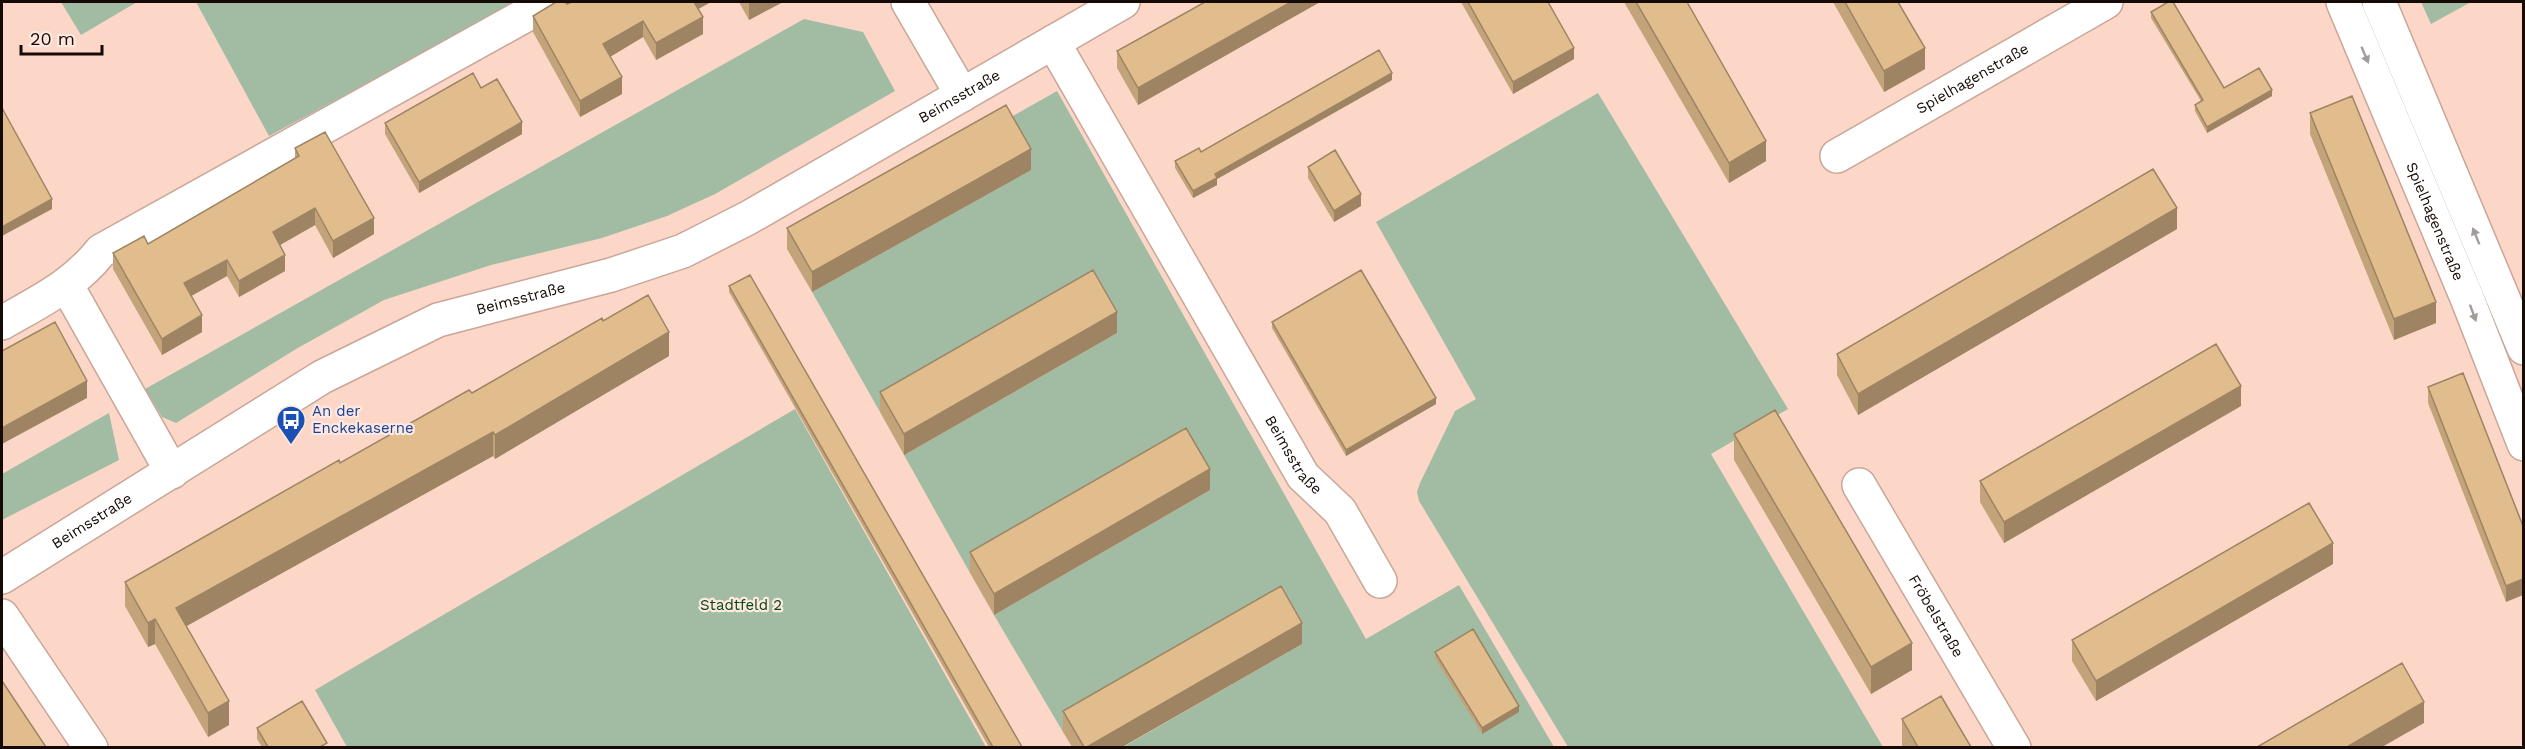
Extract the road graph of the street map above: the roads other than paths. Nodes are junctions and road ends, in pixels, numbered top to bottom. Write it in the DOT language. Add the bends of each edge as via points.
graph roads {
  1 [pos="549,2"];
  2 [pos="908,2"];
  3 [pos="1124,2"];
  4 [pos="2106,2"];
  5 [pos="2343,2"];
  6 [pos="2379,2"];
  7 [pos="1053,42"];
  8 [pos="962,94"];
  9 [pos="1837,156"];
  10 [pos="67,286"];
  11 [pos="2,323"];
  12 [pos="2523,348"];
  13 [pos="2523,444"];
  14 [pos="172,472"];
  15 [pos="1858,485"];
  16 [pos="2,577"];
  17 [pos="1380,581"];
  18 [pos="2,616"];
  19 [pos="91,747"];
  20 [pos="2014,747"];
  1 -- 10 [label="street" via="101,251"];
  2 -- 8 [label="street"];
  3 -- 7 [label="street, Beimsstraße"];
  4 -- 9 [label="street, Spielhagenstraße"];
  5 -- 13 [label="street, Spielhagenstraße, one-way" via="2467,298"];
  12 -- 6 [label="street, one-way"];
  7 -- 8 [label="street, Beimsstraße"];
  7 -- 17 [label="street, Beimsstraße" via="1303,476 1340,511"];
  8 -- 14 [label="street, Beimsstraße" via="748,218 683,251 611,275 458,314 399,337 322,377"];
  10 -- 11 [label="street"];
  10 -- 14 [label="street"];
  14 -- 16 [label="street, Beimsstraße"];
  15 -- 20 [label="street, Fröbelstraße"];
  18 -- 19 [label="street"];
}
